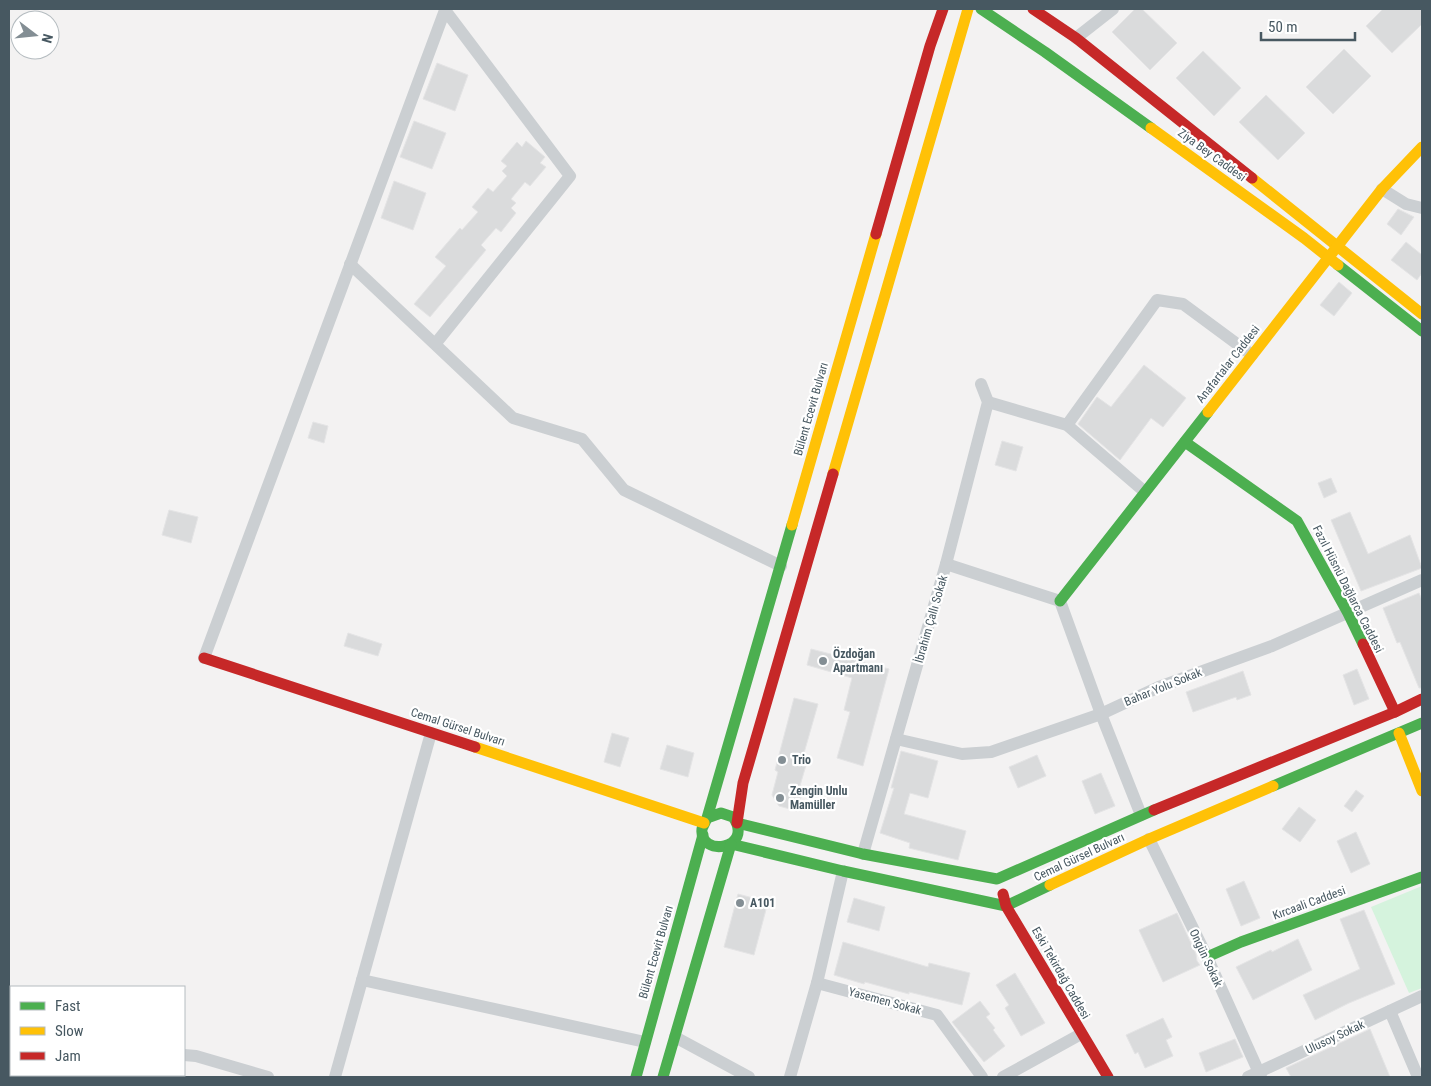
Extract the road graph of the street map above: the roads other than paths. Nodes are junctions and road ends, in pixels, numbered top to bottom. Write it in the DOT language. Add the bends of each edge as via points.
graph roads {
  1 [pos="943,9"];
  2 [pos="968,9"];
  3 [pos="981,9"];
  4 [pos="1033,9"];
  5 [pos="1113,9"];
  6 [pos="1076,38"];
  7 [pos="1420,153"];
  8 [pos="1382,189"];
  9 [pos="1422,208"];
  10 [pos="1337,246"];
  11 [pos="1329,257"];
  12 [pos="350,264"];
  13 [pos="1422,314"];
  14 [pos="1422,331"];
  15 [pos="436,344"];
  16 [pos="1252,355"];
  17 [pos="981,384"];
  18 [pos="988,402"];
  19 [pos="1067,425"];
  20 [pos="1185,442"];
  21 [pos="1145,492"];
  22 [pos="946,564"];
  23 [pos="780,566"];
  24 [pos="1422,580"];
  25 [pos="1060,601"];
  26 [pos="1348,613"];
  27 [pos="204,658"];
  28 [pos="1422,700"];
  29 [pos="1395,712"];
  30 [pos="1101,714"];
  31 [pos="1422,723"];
  32 [pos="431,733"];
  33 [pos="1399,733"];
  34 [pos="896,740"];
  35 [pos="1422,791"];
  36 [pos="1141,815"];
  37 [pos="705,820"];
  38 [pos="737,823"];
  39 [pos="703,835"];
  40 [pos="1149,839"];
  41 [pos="731,844"];
  42 [pos="863,854"];
  43 [pos="843,871"];
  44 [pos="1422,877"];
  45 [pos="997,879"];
  46 [pos="1006,906"];
  47 [pos="1207,957"];
  48 [pos="362,980"];
  49 [pos="817,983"];
  50 [pos="1422,996"];
  51 [pos="1390,1011"];
  52 [pos="1081,1034"];
  53 [pos="675,1037"];
  54 [pos="645,1042"];
  55 [pos="185,1055"];
  56 [pos="1256,1076"];
  57 [pos="268,1077"];
  58 [pos="335,1077"];
  59 [pos="636,1077"];
  60 [pos="664,1077"];
  61 [pos="748,1077"];
  62 [pos="790,1077"];
  63 [pos="982,1077"];
  64 [pos="1003,1077"];
  65 [pos="1108,1077"];
  66 [pos="1418,1077"];
  1 -- 23 [label="street, Bülent Ecevit Bulvarı"];
  2 -- 38 [label="street" via="743,783"];
  3 -- 11 [label="street, Ziya Bey Caddesi"];
  4 -- 6 [label="street, Ziya Bey Caddesi"];
  5 -- 6 [label="street"];
  6 -- 10 [label="street, Ziya Bey Caddesi"];
  7 -- 8 [label="street, Anafartalar Caddesi"];
  8 -- 9 [label="street" via="1406,204"];
  8 -- 10 [label="street, Anafartalar Caddesi"];
  10 -- 11 [label="street, Anafartalar Caddesi"];
  10 -- 13 [label="street, Ziya Bey Caddesi"];
  11 -- 14 [label="street, Ziya Bey Caddesi"];
  11 -- 16 [label="street, Anafartalar Caddesi"];
  12 -- 15 [label="street"];
  12 -- 15 [label="street" via="445,10 570,176"];
  12 -- 27 [label="street"];
  15 -- 23 [label="street" via="514,418 582,439 624,490"];
  16 -- 19 [label="street" via="1183,304 1157,300"];
  16 -- 20 [label="street, Anafartalar Caddesi"];
  17 -- 18 [label="street"];
  18 -- 19 [label="street"];
  18 -- 22 [label="street, İbrahim Çallı Sokak"];
  19 -- 21 [label="street"];
  20 -- 21 [label="street, Anafartalar Caddesi"];
  20 -- 26 [label="street, Fazıl Hüsnü Dağlarca Caddesi" via="1297,521"];
  21 -- 25 [label="street, Anafartalar Caddesi"];
  22 -- 25 [label="street"];
  22 -- 34 [label="street, İbrahim Çallı Sokak"];
  23 -- 37 [label="street, Bülent Ecevit Bulvarı"];
  24 -- 26 [label="street, Bahar Yolu Sokak"];
  25 -- 30 [label="street"];
  26 -- 29 [label="street, Fazıl Hüsnü Dağlarca Caddesi"];
  26 -- 30 [label="street, Bahar Yolu Sokak" via="1272,646 1159,687"];
  27 -- 32 [label="street, Cemal Gürsel Bulvarı"];
  28 -- 29 [label="street, Cemal Gürsel Bulvarı"];
  29 -- 36 [label="street, Cemal Gürsel Bulvarı"];
  30 -- 34 [label="street, Bahar Yolu Sokak" via="992,752 962,754"];
  30 -- 36 [label="street"];
  31 -- 33 [label="street, Cemal Gürsel Bulvarı"];
  32 -- 37 [label="street, Cemal Gürsel Bulvarı"];
  32 -- 48 [label="street"];
  33 -- 35 [label="street"];
  33 -- 40 [label="street, Cemal Gürsel Bulvarı"];
  34 -- 42 [label="street, İbrahim Çallı Sokak"];
  36 -- 45 [label="street, Cemal Gürsel Bulvarı"];
  37 -- 38 [label="street" via="724,812"];
  37 -- 39 [label="street"];
  38 -- 41 [label="street" via="737,835"];
  38 -- 42 [label="street"];
  39 -- 41 [label="street" via="714,847"];
  39 -- 54 [label="street, Bülent Ecevit Bulvarı"];
  40 -- 46 [label="street, Cemal Gürsel Bulvarı"];
  40 -- 47 [label="street, Ongün Sokak"];
  41 -- 43 [label="street"];
  41 -- 53 [label="street"];
  42 -- 45 [label="street"];
  43 -- 46 [label="street"];
  43 -- 49 [label="street"];
  44 -- 47 [label="street, Kırcaali Caddesi"];
  45 -- 46 [label="street, Eski Tekirdağ Caddesi"];
  46 -- 52 [label="street, Eski Tekirdağ Caddesi"];
  47 -- 56 [label="street, Ongün Sokak"];
  48 -- 54 [label="street"];
  48 -- 58 [label="street"];
  49 -- 62 [label="street"];
  49 -- 63 [label="street, Yasemen Sokak" via="937,1015"];
  50 -- 51 [label="street, Ulusoy Sokak"];
  51 -- 56 [label="street, Ulusoy Sokak"];
  51 -- 66 [label="street"];
  52 -- 64 [label="street"];
  52 -- 65 [label="street, Eski Tekirdağ Caddesi"];
  53 -- 60 [label="street"];
  53 -- 61 [label="street"];
  54 -- 59 [label="street, Bülent Ecevit Bulvarı"];
  55 -- 57 [label="street"];
}
